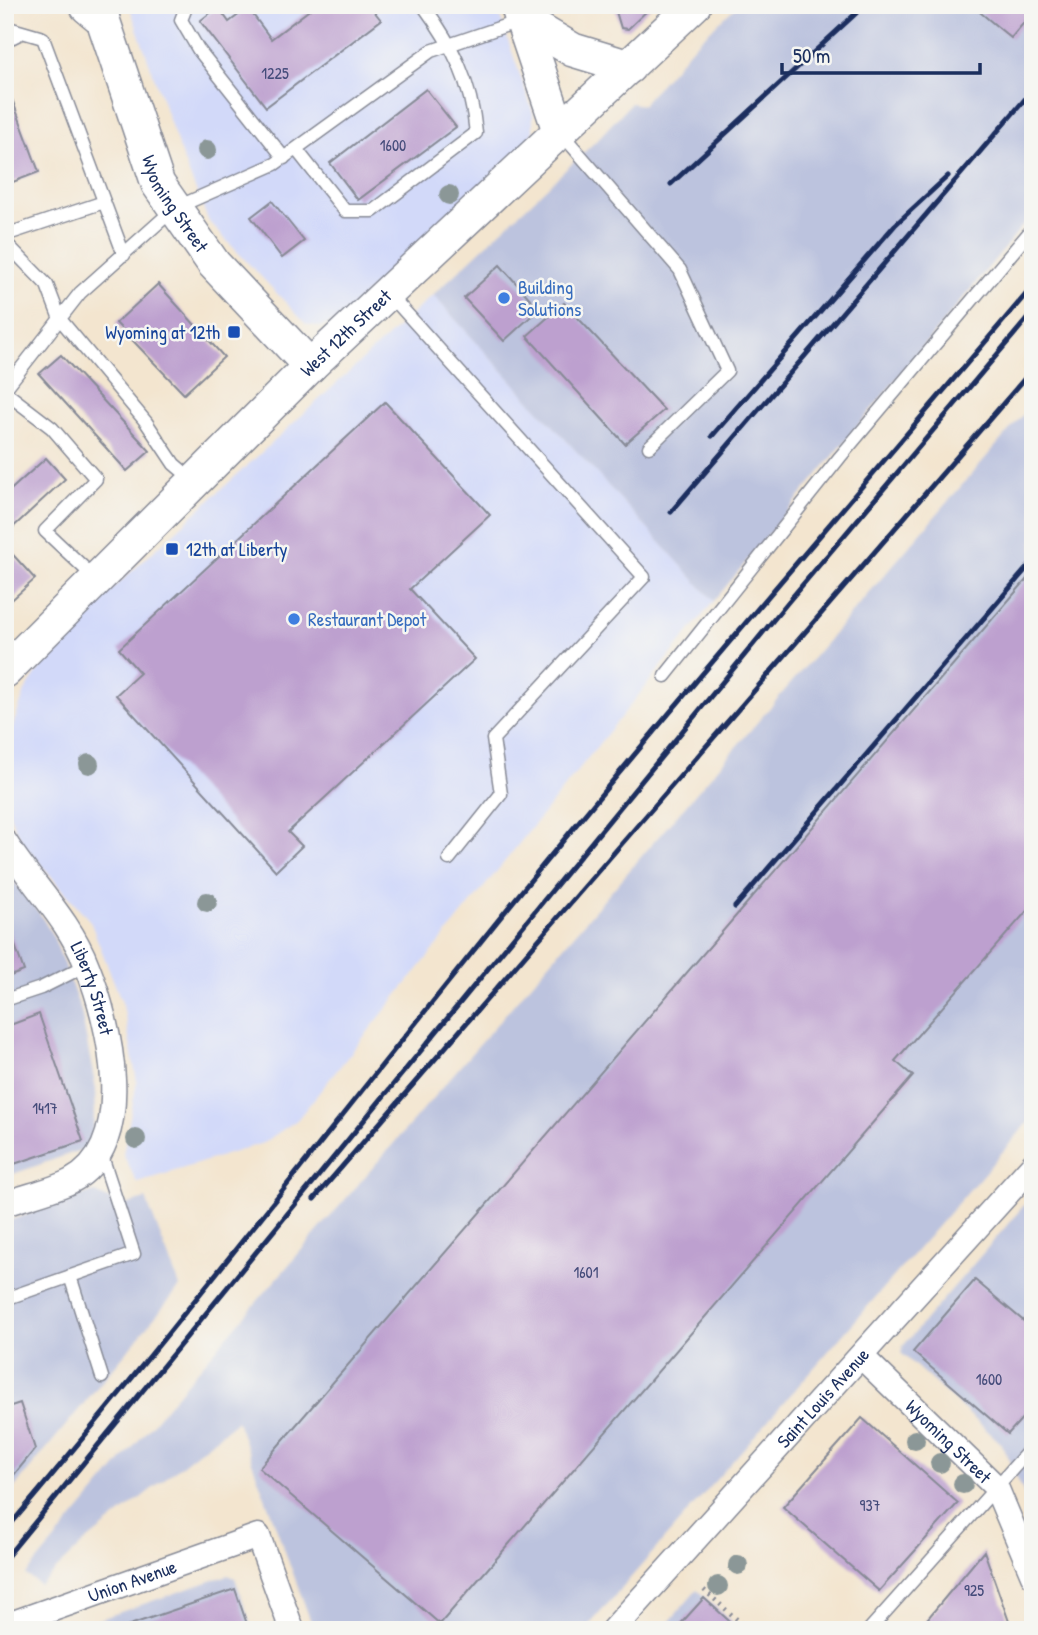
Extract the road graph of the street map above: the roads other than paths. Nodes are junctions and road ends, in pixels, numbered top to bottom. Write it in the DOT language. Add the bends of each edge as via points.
graph roads {
  1 [pos="187,5"];
  2 [pos="423,5"];
  3 [pos="694,5"];
  4 [pos="96,8"];
  5 [pos="519,13"];
  6 [pos="5,27"];
  7 [pos="22,33"];
  8 [pos="5,41"];
  9 [pos="452,45"];
  10 [pos="629,67"];
  11 [pos="560,132"];
  12 [pos="296,149"];
  13 [pos="284,158"];
  14 [pos="104,202"];
  15 [pos="175,208"];
  16 [pos="1033,228"];
  17 [pos="5,235"];
  18 [pos="5,242"];
  19 [pos="124,255"];
  20 [pos="390,294"];
  21 [pos="60,319"];
  22 [pos="310,366"];
  23 [pos="5,390"];
  24 [pos="649,447"];
  25 [pos="194,482"];
  26 [pos="97,579"];
  27 [pos="5,671"];
  28 [pos="665,676"];
  29 [pos="5,842"];
  30 [pos="449,859"];
  31 [pos="87,965"];
  32 [pos="5,1000"];
  33 [pos="101,1153"];
  34 [pos="1033,1165"];
  35 [pos="5,1204"];
  36 [pos="70,1276"];
  37 [pos="5,1299"];
  38 [pos="862,1357"];
  39 [pos="102,1377"];
  40 [pos="1033,1446"];
  41 [pos="996,1487"];
  42 [pos="1033,1575"];
  43 [pos="5,1626"];
  44 [pos="292,1630"];
  45 [pos="613,1630"];
  46 [pos="869,1630"];
  1 -- 13 [label="lane" via="181,20 198,49"];
  2 -- 9 [label="lane"];
  3 -- 10 [label="main road, West 12th Street"];
  4 -- 15 [label="main road, Wyoming Street" via="158,184"];
  5 -- 9 [label="lane"];
  5 -- 10 [label="main road" via="573,50"];
  5 -- 11 [label="main road"];
  6 -- 7 [label="lane"];
  7 -- 8 [label="lane"];
  7 -- 14 [label="lane" via="43,38"];
  9 -- 12 [label="lane" via="431,51"];
  9 -- 12 [label="lane" via="473,103 476,133 373,211 345,211"];
  10 -- 11 [label="main road, West 12th Street"];
  11 -- 20 [label="main road, West 12th Street"];
  11 -- 24 [label="lane" via="680,270 727,371"];
  12 -- 13 [label="lane"];
  13 -- 15 [label="lane"];
  14 -- 17 [label="lane"];
  14 -- 19 [label="lane"];
  15 -- 19 [label="lane"];
  15 -- 22 [label="main road, Wyoming Street" via="214,264"];
  16 -- 28 [label="lane" via="840,457"];
  18 -- 21 [label="lane" via="47,285"];
  19 -- 21 [label="lane" via="80,293"];
  20 -- 22 [label="main road, West 12th Street"];
  20 -- 30 [label="lane" via="644,578 493,739 501,794"];
  21 -- 23 [label="lane"];
  21 -- 25 [label="lane" via="146,422 174,464"];
  22 -- 25 [label="main road, West 12th Street"];
  23 -- 26 [label="lane" via="52,428 96,479 45,531"];
  25 -- 26 [label="main road, West 12th Street"];
  26 -- 27 [label="main road, West 12th Street"];
  29 -- 31 [label="street, Liberty Street" via="52,904"];
  31 -- 32 [label="lane"];
  31 -- 33 [label="street, Liberty Street" via="112,1056 114,1105"];
  33 -- 35 [label="street" via="72,1181"];
  33 -- 36 [label="lane" via="134,1254"];
  34 -- 38 [label="street, Saint Louis Avenue"];
  36 -- 37 [label="lane"];
  36 -- 39 [label="lane"];
  38 -- 41 [label="street, Wyoming Street"];
  38 -- 45 [label="street, Saint Louis Avenue"];
  40 -- 41 [label="lane"];
  41 -- 42 [label="street, Wyoming Street"];
  41 -- 46 [label="lane"];
  43 -- 44 [label="street, Union Avenue" via="258,1536"];
}
